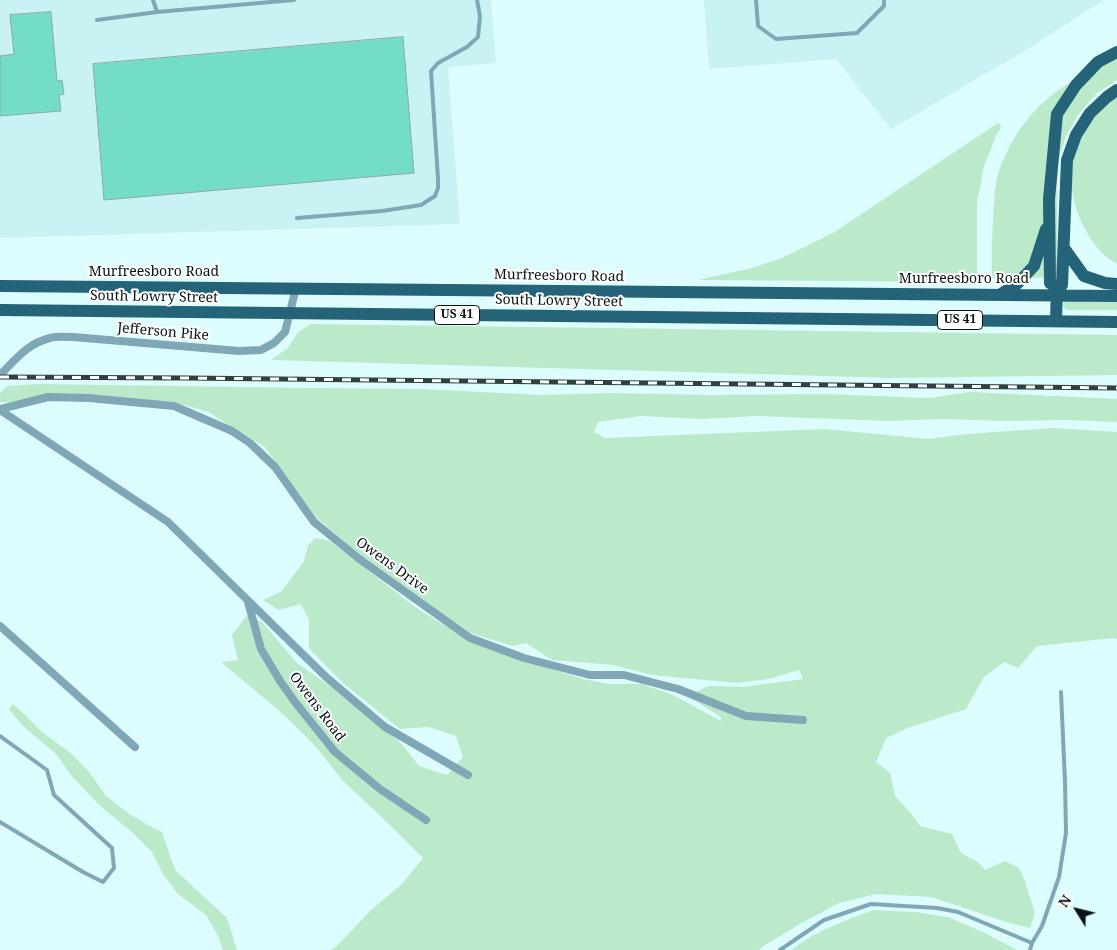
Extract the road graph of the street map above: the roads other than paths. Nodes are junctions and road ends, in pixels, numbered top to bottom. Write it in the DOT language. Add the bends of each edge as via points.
graph roads {
  1 [pos="153,0"];
  2 [pos="294,0"];
  3 [pos="477,0"];
  4 [pos="756,0"];
  5 [pos="884,0"];
  6 [pos="157,12"];
  7 [pos="97,20"];
  8 [pos="1117,52"];
  9 [pos="1117,90"];
  10 [pos="297,218"];
  11 [pos="1050,220"];
  12 [pos="1064,248"];
  13 [pos="1117,284"];
  14 [pos="0,286"];
  15 [pos="296,288"];
  16 [pos="1057,291"];
  17 [pos="1001,294"];
  18 [pos="1117,296"];
  19 [pos="0,310"];
  20 [pos="290,313"];
  21 [pos="1056,321"];
  22 [pos="1117,322"];
  23 [pos="0,375"];
  24 [pos="0,410"];
  25 [pos="248,600"];
  26 [pos="0,626"];
  27 [pos="1061,692"];
  28 [pos="803,720"];
  29 [pos="0,736"];
  30 [pos="135,747"];
  31 [pos="468,775"];
  32 [pos="426,820"];
  33 [pos="0,822"];
  34 [pos="1032,943"];
  35 [pos="780,950"];
  36 [pos="1030,950"];
  1 -- 6 [label="lane"];
  2 -- 6 [label="lane"];
  3 -- 10 [label="lane" via="480,16 478,37 430,71 438,179 435,196 420,206"];
  4 -- 5 [label="lane" via="758,26 776,39 857,33 884,6"];
  6 -- 7 [label="lane"];
  8 -- 11 [label="main road" via="1098,62 1076,85 1058,114 1049,199"];
  9 -- 12 [label="main road" via="1090,113 1076,135 1067,160"];
  11 -- 16 [label="main road" via="1050,284"];
  11 -- 17 [label="main road" via="1034,266 1017,284"];
  12 -- 13 [label="main road" via="1084,276"];
  12 -- 16 [label="main road" via="1062,284"];
  14 -- 15 [label="main road, Murfreesboro Road / US 41"];
  15 -- 17 [label="main road, Murfreesboro Road / US 41"];
  15 -- 20 [label="street, Jefferson Pike"];
  16 -- 17 [label="main road, Murfreesboro Road / US 41"];
  16 -- 18 [label="main road, Murfreesboro Road / US 41"];
  16 -- 21 [label="main road"];
  19 -- 20 [label="main road, South Lowry Street / US 41"];
  20 -- 21 [label="main road, South Lowry Street / US 41"];
  20 -- 23 [label="street, Jefferson Pike" via="285,332 262,350 51,338 35,343"];
  21 -- 22 [label="main road, South Lowry Street / US 41"];
  24 -- 25 [label="street, Owens Drive" via="168,522"];
  24 -- 28 [label="street, Owens Drive" via="48,397 174,406 250,442 275,467 314,522 358,558 470,638 524,658 590,675 624,675 678,688 746,716"];
  25 -- 31 [label="street, Owens Drive" via="326,677 385,727"];
  25 -- 32 [label="street, Owens Road" via="261,649 334,752"];
  26 -- 30 [label="street"];
  27 -- 34 [label="lane" via="1066,833 1059,877 1042,926"];
  29 -- 33 [label="lane" via="47,770 54,795 112,848 114,868 103,882"];
  34 -- 35 [label="lane" via="958,912 871,904 824,920"];
  34 -- 36 [label="lane"];
}
